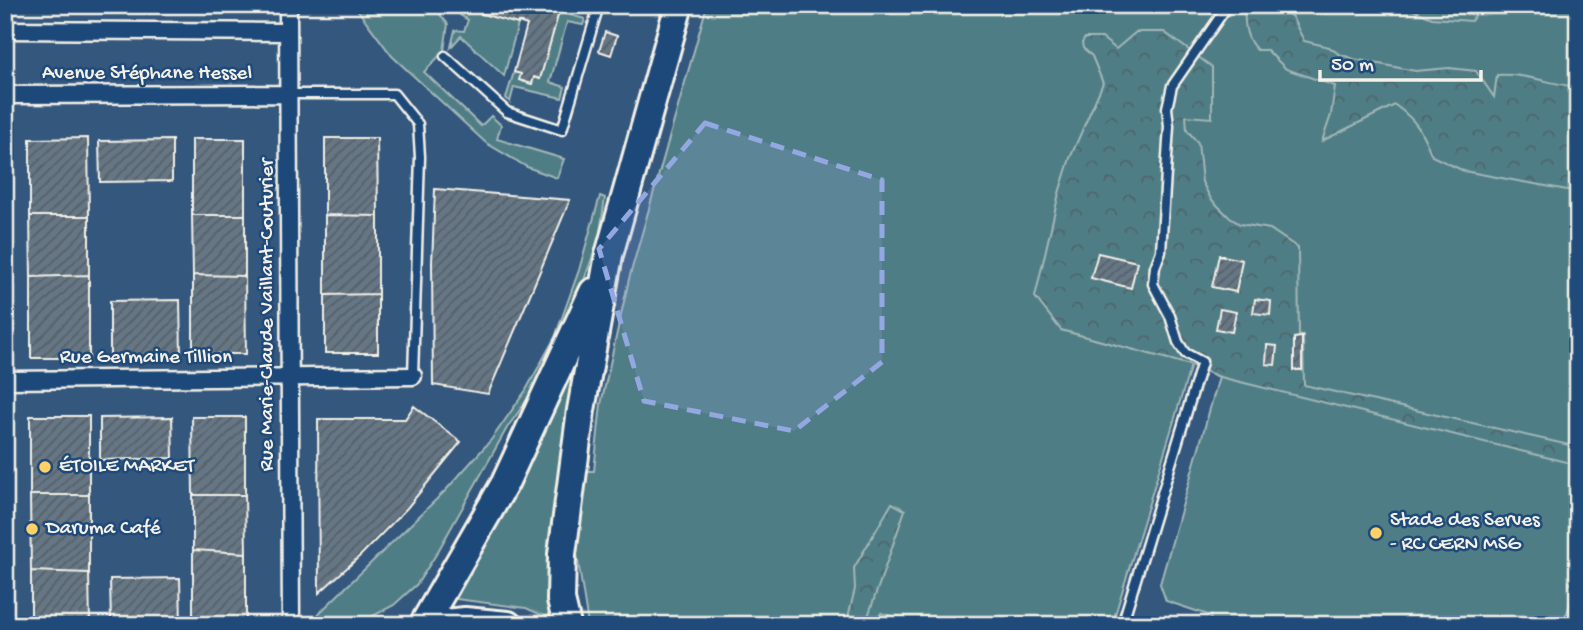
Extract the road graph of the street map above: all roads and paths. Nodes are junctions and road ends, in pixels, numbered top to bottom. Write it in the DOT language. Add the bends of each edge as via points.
graph roads {
  1 [pos="288,5"];
  2 [pos="599,5"];
  3 [pos="679,5"];
  4 [pos="1228,5"];
  5 [pos="5,30"];
  6 [pos="288,32"];
  7 [pos="445,56"];
  8 [pos="5,94"];
  9 [pos="288,94"];
  10 [pos="609,255"];
  11 [pos="413,376"];
  12 [pos="289,378"];
  13 [pos="5,380"];
  14 [pos="289,625"];
  15 [pos="425,625"];
  16 [pos="508,625"];
  17 [pos="567,625"];
  18 [pos="1122,625"];
  1 -- 6 [label="street, Rue Marie-Claude Vaillant-Couturier"];
  2 -- 7 [label="lane" via="562,130 507,112"];
  3 -- 10 [label="main road"];
  4 -- 18 [label="lane" via="1168,98 1161,251 1153,284 1178,342 1185,353 1202,362"];
  5 -- 6 [label="street, Avenue Stéphane Hessel"];
  6 -- 9 [label="street, Rue Marie-Claude Vaillant-Couturier"];
  8 -- 9 [label="street, Avenue Stéphane Hessel"];
  9 -- 11 [label="lane" via="394,94 418,124"];
  9 -- 12 [label="street, Rue Marie-Claude Vaillant-Couturier"];
  10 -- 15 [label="main road" via="505,483"];
  10 -- 17 [label="main road" via="581,410 562,554 561,600"];
  11 -- 12 [label="street, Rue Germaine Tillion"];
  12 -- 13 [label="street, Rue Germaine Tillion"];
  12 -- 14 [label="street, Rue Marie-Claude Vaillant-Couturier"];
  15 -- 16 [label="main road" via="466,621"];
}
